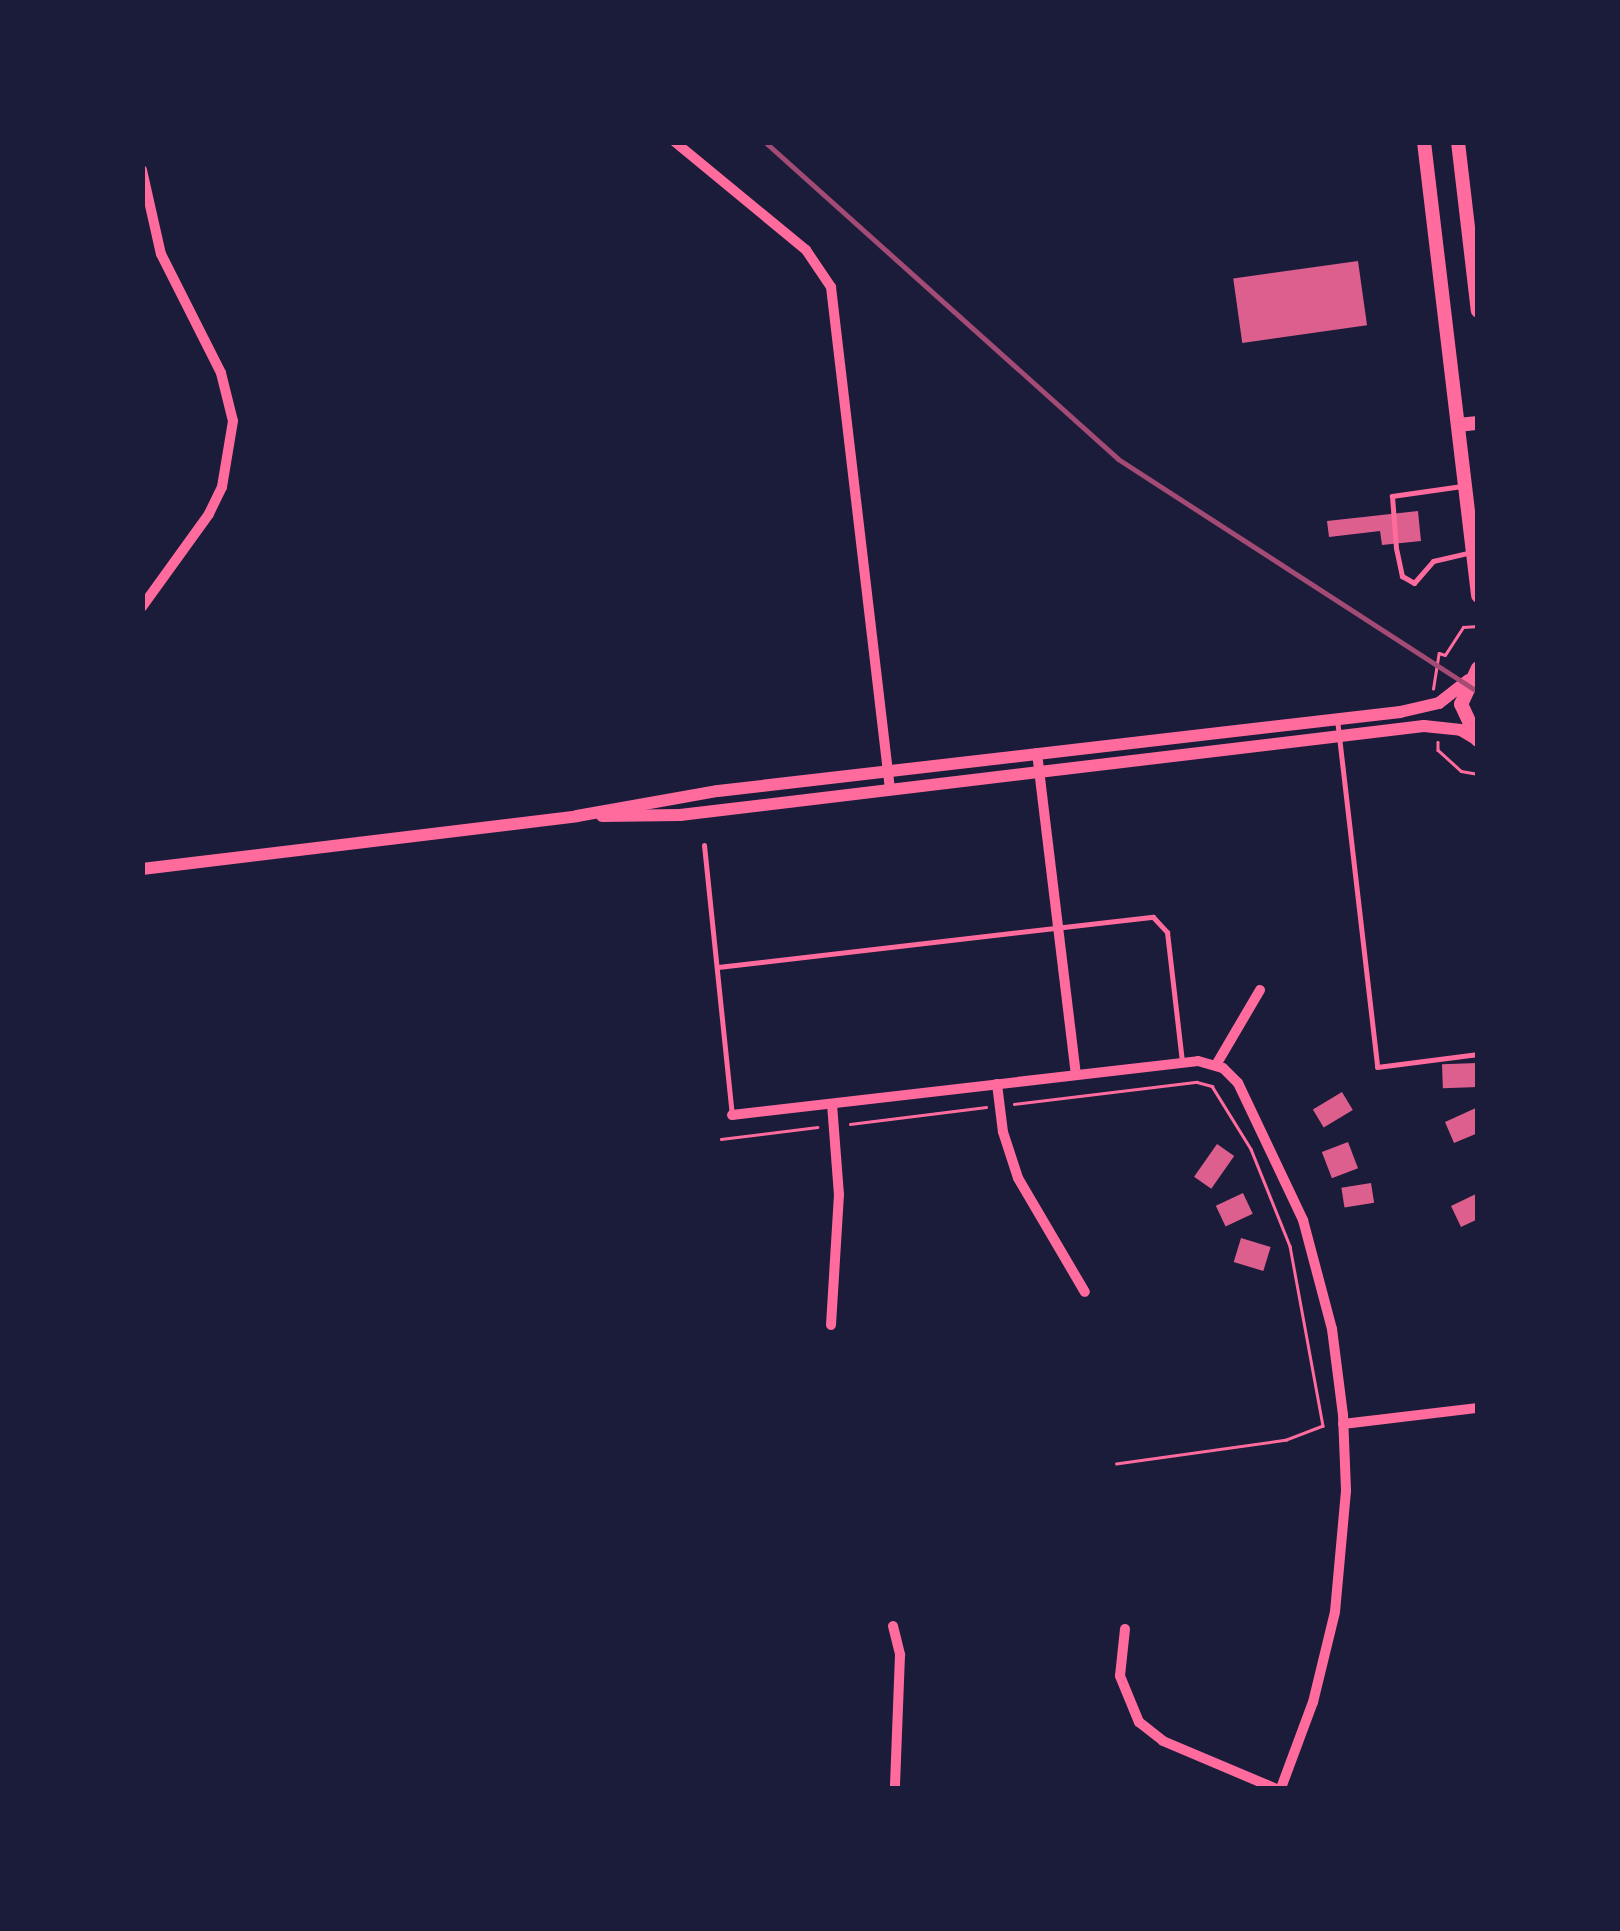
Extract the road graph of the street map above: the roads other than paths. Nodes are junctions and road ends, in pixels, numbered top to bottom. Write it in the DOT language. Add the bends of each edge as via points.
graph roads {
  1 [pos="675,142"];
  2 [pos="1424,142"];
  3 [pos="1461,148"];
  4 [pos="142,170"];
  5 [pos="1478,310"];
  6 [pos="1478,423"];
  7 [pos="1458,425"];
  8 [pos="1465,485"];
  9 [pos="1472,552"];
  10 [pos="1478,596"];
  11 [pos="142,606"];
  12 [pos="1478,656"];
  13 [pos="1472,675"];
  14 [pos="1337,718"];
  15 [pos="1339,735"];
  16 [pos="1477,740"];
  17 [pos="1037,753"];
  18 [pos="888,771"];
  19 [pos="1040,771"];
  20 [pos="890,789"];
  21 [pos="577,816"];
  22 [pos="704,845"];
  23 [pos="142,868"];
  24 [pos="1058,927"];
  25 [pos="718,967"];
  26 [pos="1260,990"];
  27 [pos="1478,1054"];
  28 [pos="1182,1062"];
  29 [pos="1216,1064"];
  30 [pos="1076,1075"];
  31 [pos="998,1084"];
  32 [pos="832,1104"];
  33 [pos="732,1115"];
  34 [pos="1085,1292"];
  35 [pos="831,1324"];
  36 [pos="1478,1408"];
  37 [pos="1343,1424"];
  38 [pos="893,1626"];
  39 [pos="1125,1630"];
  40 [pos="894,1788"];
  41 [pos="1277,1788"];
  1 -- 18 [label="street" via="806,250 831,287"];
  2 -- 7 [label="main road"];
  3 -- 5 [label="main road"];
  4 -- 11 [label="street" via="161,254 221,373 233,421 231,453 209,514"];
  6 -- 7 [label="main road"];
  7 -- 8 [label="main road"];
  8 -- 9 [label="main road"];
  8 -- 9 [label="lane" via="1392,496 1405,580 1418,582 1439,557"];
  9 -- 10 [label="main road"];
  12 -- 13 [label="main road"];
  13 -- 14 [label="street" via="1436,705"];
  13 -- 16 [label="main road" via="1462,710"];
  14 -- 15 [label="lane"];
  14 -- 17 [label="street"];
  15 -- 16 [label="street" via="1437,726"];
  15 -- 19 [label="street"];
  15 -- 27 [label="lane" via="1377,1067"];
  17 -- 18 [label="street"];
  17 -- 19 [label="street"];
  18 -- 20 [label="street"];
  18 -- 21 [label="street"];
  19 -- 20 [label="street"];
  19 -- 24 [label="street"];
  20 -- 21 [label="street" via="680,814"];
  21 -- 23 [label="street"];
  22 -- 25 [label="lane"];
  24 -- 25 [label="lane"];
  24 -- 28 [label="lane" via="1145,916 1164,925"];
  24 -- 30 [label="street"];
  25 -- 33 [label="lane"];
  26 -- 29 [label="street"];
  28 -- 29 [label="street"];
  28 -- 30 [label="street"];
  29 -- 37 [label="street" via="1253,1108 1303,1220 1332,1329"];
  30 -- 31 [label="street"];
  31 -- 32 [label="street"];
  31 -- 34 [label="street" via="1018,1178"];
  32 -- 33 [label="street"];
  32 -- 35 [label="street" via="838,1195"];
  36 -- 37 [label="street"];
  37 -- 41 [label="street" via="1344,1536 1335,1612 1313,1702"];
  38 -- 40 [label="street" via="900,1655"];
  39 -- 41 [label="street" via="1120,1676 1139,1722 1163,1742"];
}
